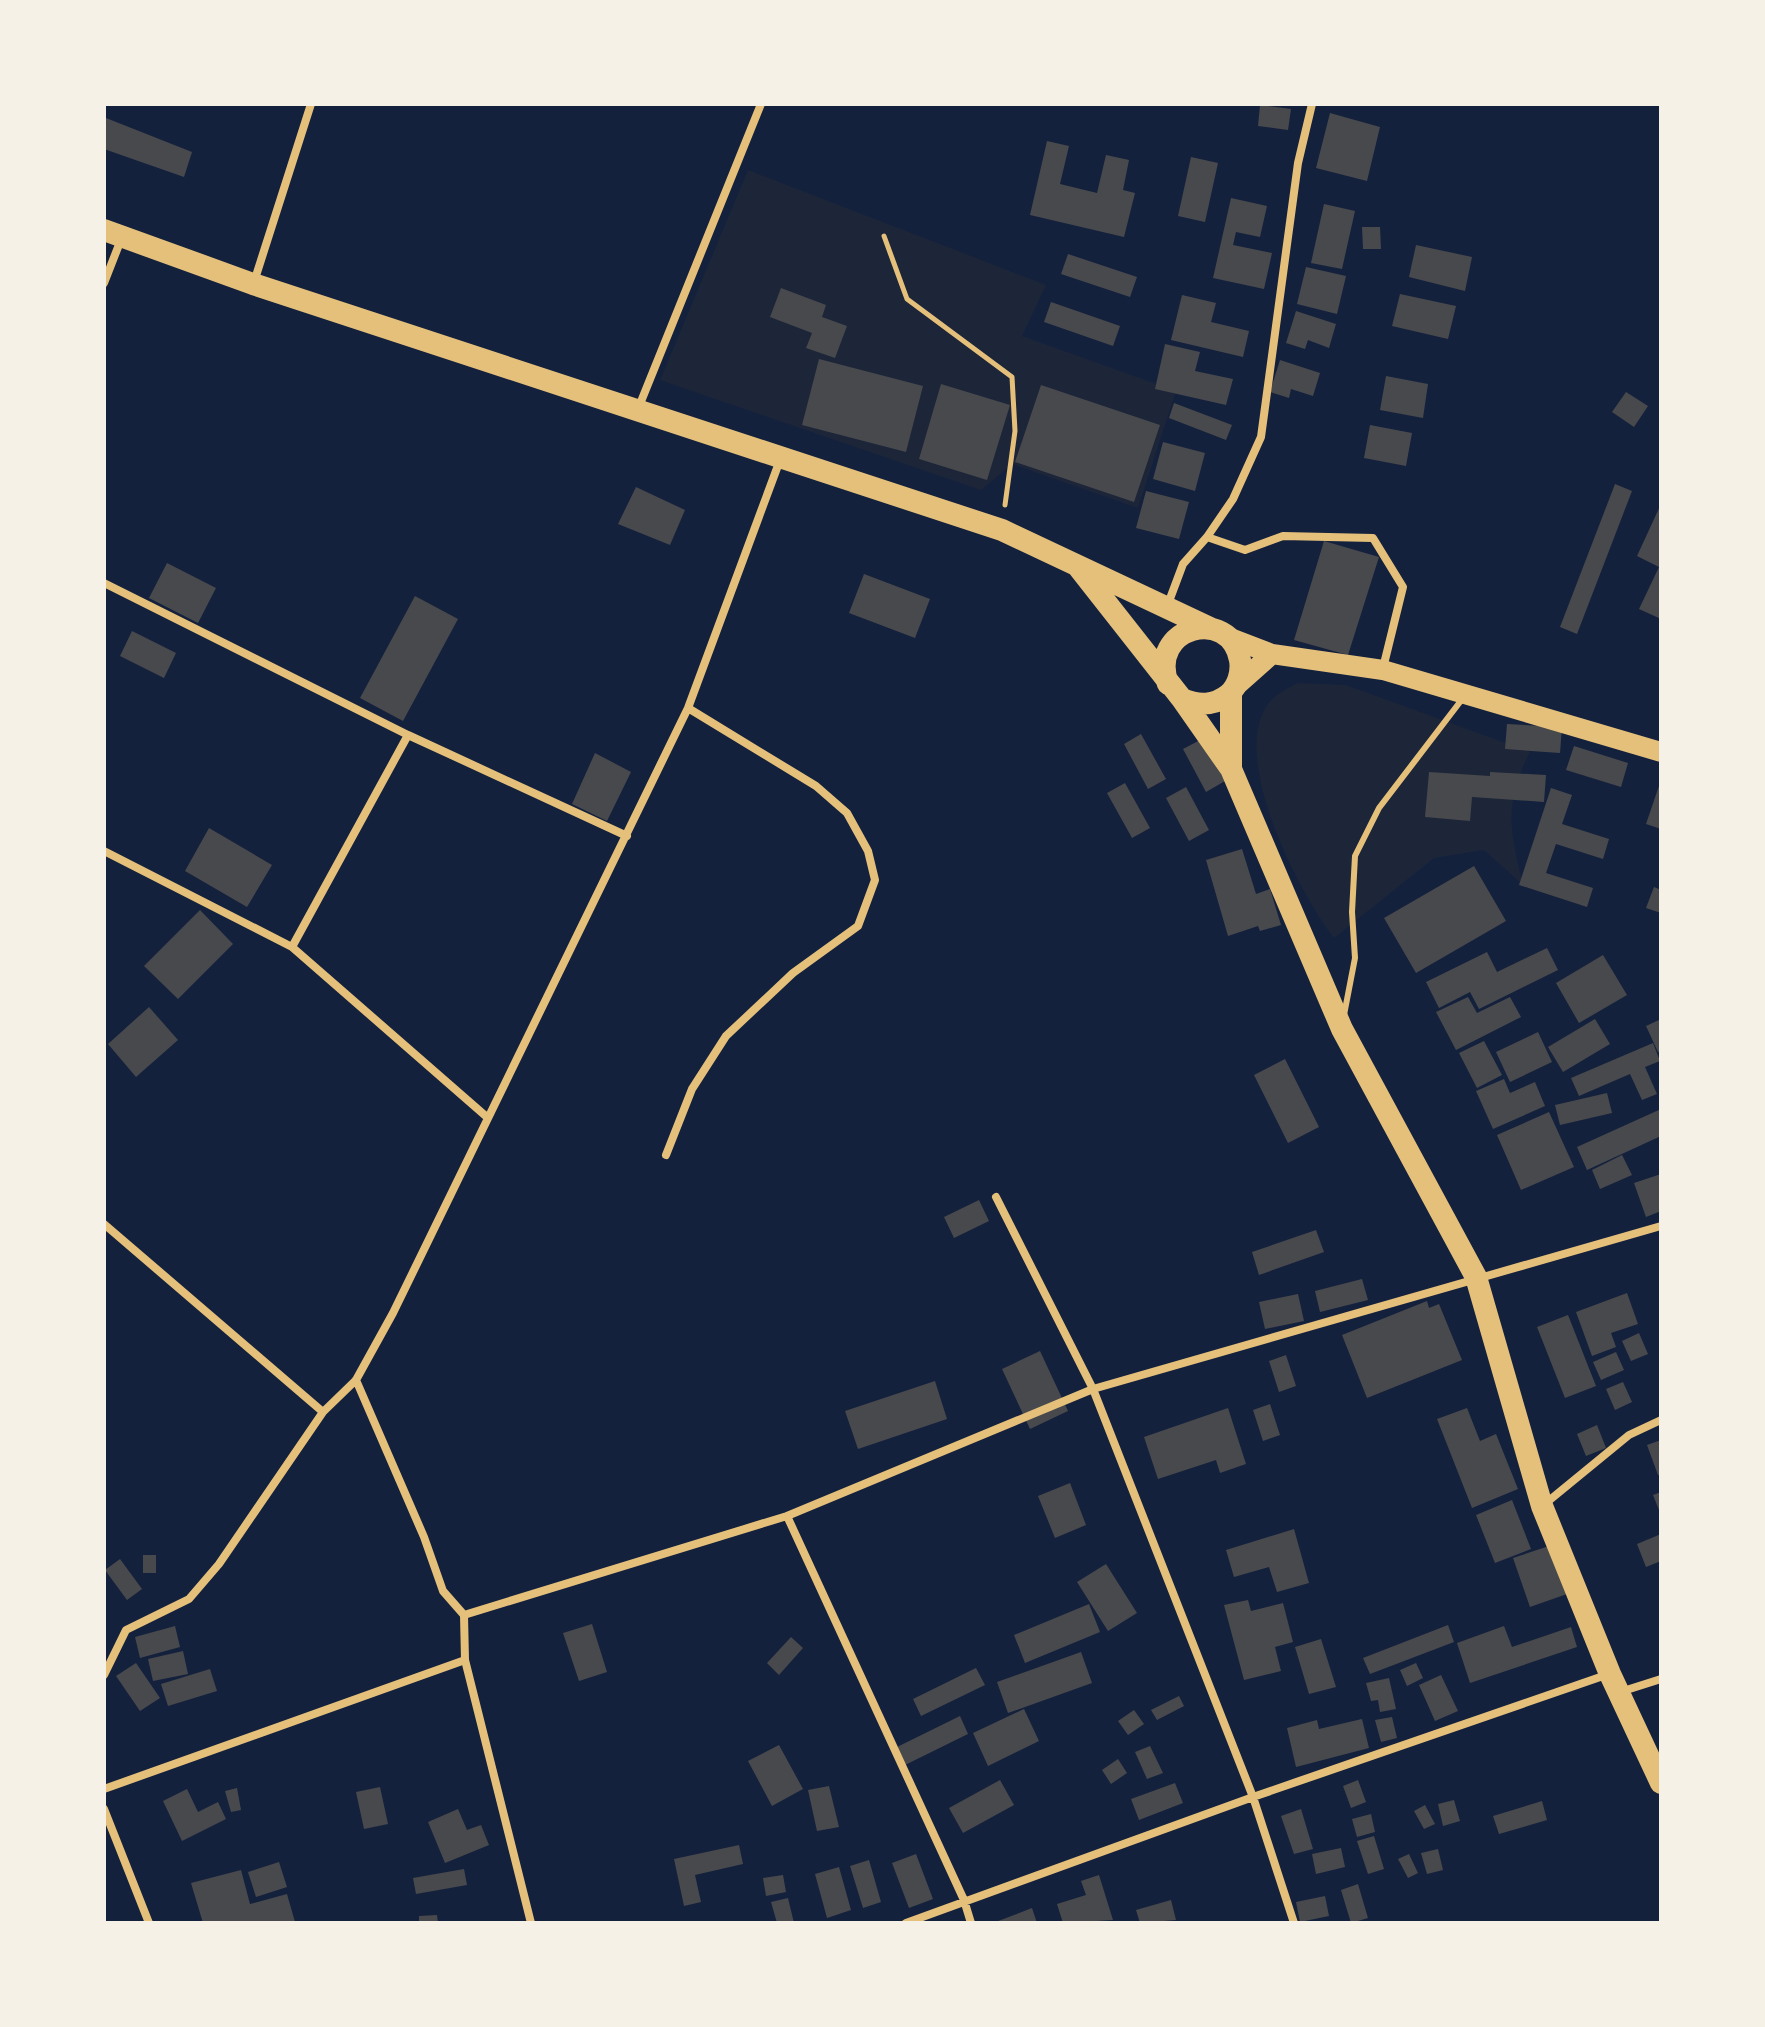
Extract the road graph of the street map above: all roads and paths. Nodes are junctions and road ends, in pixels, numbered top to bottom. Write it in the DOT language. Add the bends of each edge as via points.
graph roads {
  1 [pos="311,104"];
  2 [pos="761,104"];
  3 [pos="1312,104"];
  4 [pos="113,233"];
  5 [pos="884,236"];
  6 [pos="104,283"];
  7 [pos="253,284"];
  8 [pos="637,410"];
  9 [pos="781,456"];
  10 [pos="1002,530"];
  11 [pos="1207,537"];
  12 [pos="1079,568"];
  13 [pos="104,583"];
  14 [pos="1167,607"];
  15 [pos="1219,633"];
  16 [pos="1272,654"];
  17 [pos="1383,670"];
  18 [pos="1233,690"];
  19 [pos="1175,692"];
  20 [pos="1468,692"];
  21 [pos="688,708"];
  22 [pos="408,735"];
  23 [pos="1661,752"];
  24 [pos="1231,769"];
  25 [pos="627,836"];
  26 [pos="104,851"];
  27 [pos="292,947"];
  28 [pos="1342,1029"];
  29 [pos="488,1118"];
  30 [pos="666,1155"];
  31 [pos="996,1197"];
  32 [pos="104,1224"];
  33 [pos="1661,1226"];
  34 [pos="1476,1277"];
  35 [pos="356,1380"];
  36 [pos="1093,1389"];
  37 [pos="323,1412"];
  38 [pos="1661,1420"];
  39 [pos="1542,1506"];
  40 [pos="787,1516"];
  41 [pos="464,1615"];
  42 [pos="465,1660"];
  43 [pos="104,1675"];
  44 [pos="1661,1679"];
  45 [pos="1614,1683"];
  46 [pos="1661,1783"];
  47 [pos="104,1789"];
  48 [pos="1253,1797"];
  49 [pos="104,1809"];
  50 [pos="964,1900"];
  51 [pos="149,1923"];
  52 [pos="531,1923"];
  53 [pos="906,1923"];
  54 [pos="971,1923"];
  55 [pos="1294,1923"];
  1 -- 7 [label="street"];
  2 -- 8 [label="street"];
  3 -- 11 [label="street" via="1298,163 1261,437 1247,474"];
  4 -- 6 [label="street"];
  4 -- 7 [label="highway"];
  5 -- 10 [label="path" via="907,299 1012,377 1015,431"];
  7 -- 8 [label="highway"];
  8 -- 9 [label="highway"];
  9 -- 10 [label="highway"];
  9 -- 21 [label="street"];
  10 -- 12 [label="highway"];
  11 -- 14 [label="street" via="1183,564"];
  11 -- 17 [label="street" via="1245,550 1283,536 1373,538 1403,587"];
  12 -- 14 [label="highway"];
  12 -- 19 [label="highway"];
  13 -- 22 [label="street"];
  14 -- 15 [label="highway"];
  15 -- 16 [label="main road"];
  15 -- 18 [label="highway" via="1240,656 1240,677"];
  15 -- 19 [label="highway" via="1188,630 1171,644 1164,664"];
  16 -- 17 [label="main road"];
  16 -- 18 [label="main road"];
  17 -- 20 [label="main road"];
  18 -- 19 [label="highway" via="1205,705"];
  18 -- 24 [label="highway"];
  19 -- 24 [label="highway"];
  20 -- 23 [label="main road"];
  20 -- 28 [label="lane" via="1379,808 1355,856 1355,958"];
  21 -- 25 [label="street"];
  21 -- 30 [label="street" via="816,786 847,813 868,851 875,880 858,926 793,973 726,1036 692,1089"];
  22 -- 25 [label="street"];
  22 -- 27 [label="street"];
  24 -- 28 [label="highway"];
  25 -- 29 [label="street"];
  26 -- 27 [label="street"];
  27 -- 29 [label="street"];
  28 -- 34 [label="highway"];
  29 -- 35 [label="street"];
  31 -- 36 [label="street"];
  32 -- 37 [label="street"];
  33 -- 34 [label="street"];
  34 -- 36 [label="street"];
  34 -- 39 [label="highway"];
  35 -- 37 [label="street"];
  35 -- 41 [label="street" via="443,1591"];
  36 -- 40 [label="street"];
  36 -- 48 [label="street"];
  37 -- 43 [label="street" via="219,1564 189,1599 126,1630"];
  38 -- 39 [label="street" via="1629,1435"];
  39 -- 45 [label="highway"];
  40 -- 41 [label="street"];
  40 -- 50 [label="street"];
  41 -- 42 [label="street"];
  42 -- 47 [label="street"];
  42 -- 52 [label="street"];
  44 -- 45 [label="street"];
  45 -- 46 [label="highway"];
  45 -- 48 [label="street"];
  48 -- 50 [label="street"];
  48 -- 55 [label="street"];
  49 -- 51 [label="street"];
  50 -- 53 [label="street"];
  50 -- 54 [label="street"];
}
